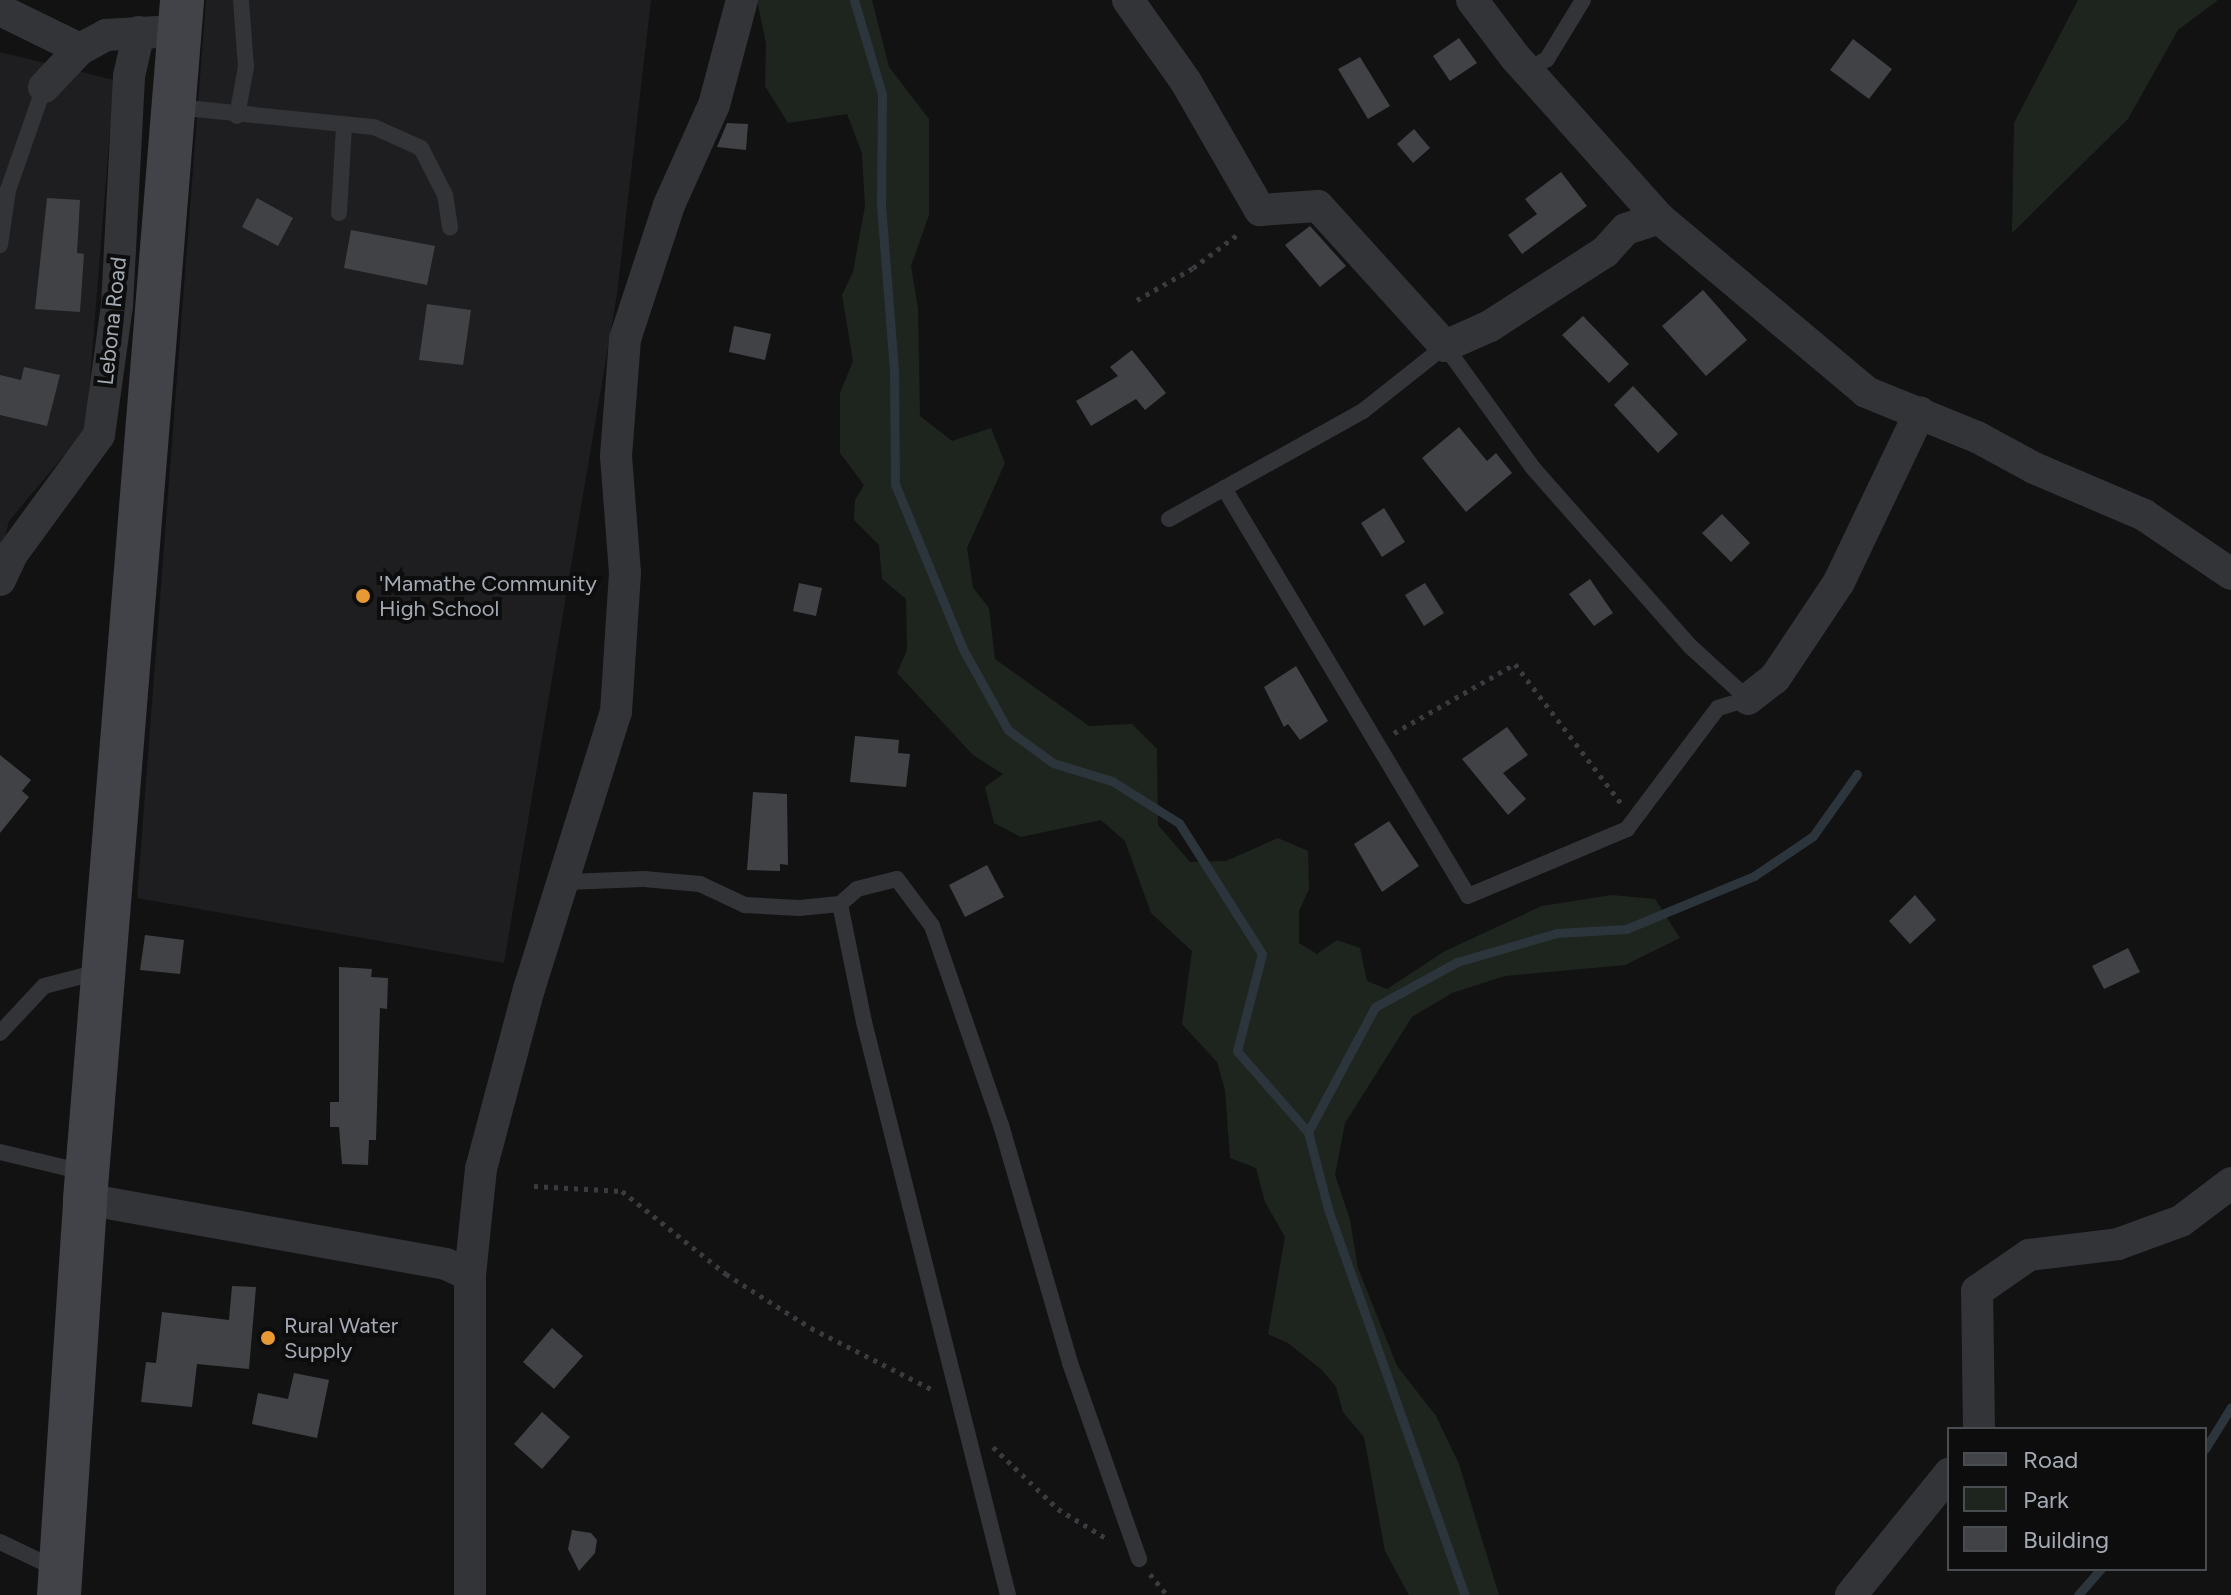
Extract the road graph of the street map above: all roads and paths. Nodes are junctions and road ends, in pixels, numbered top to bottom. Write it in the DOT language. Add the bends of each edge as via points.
graph roads {
  1 [pos="241,0"];
  2 [pos="742,0"];
  3 [pos="1128,0"];
  4 [pos="1472,0"];
  5 [pos="1583,0"];
  6 [pos="0,10"];
  7 [pos="167,21"];
  8 [pos="80,49"];
  9 [pos="1528,70"];
  10 [pos="44,87"];
  11 [pos="175,107"];
  12 [pos="237,116"];
  13 [pos="344,125"];
  14 [pos="1260,210"];
  15 [pos="339,213"];
  16 [pos="1659,218"];
  17 [pos="450,228"];
  18 [pos="0,245"];
  19 [pos="1137,300"];
  20 [pos="1445,346"];
  21 [pos="1920,412"];
  22 [pos="1224,488"];
  23 [pos="1169,519"];
  24 [pos="2231,574"];
  25 [pos="0,580"];
  26 [pos="1748,699"];
  27 [pos="1374,744"];
  28 [pos="1633,821"];
  29 [pos="566,882"];
  30 [pos="840,904"];
  31 [pos="104,971"];
  32 [pos="0,1033"];
  33 [pos="0,1152"];
  34 [pos="2231,1183"];
  35 [pos="86,1186"];
  36 [pos="534,1186"];
  37 [pos="470,1275"];
  38 [pos="963,1418"];
  39 [pos="1979,1427"];
  40 [pos="1947,1476"];
  41 [pos="0,1542"];
  42 [pos="1139,1559"];
  43 [pos="60,1583"];
  44 [pos="470,1595"];
  45 [pos="1008,1595"];
  46 [pos="1167,1595"];
  47 [pos="1851,1595"];
  1 -- 12 [label="lane" via="246,67"];
  2 -- 29 [label="street" via="714,105 669,205 625,339 616,456 625,573 616,712"];
  3 -- 14 [label="street" via="1186,82"];
  4 -- 9 [label="street"];
  5 -- 9 [label="lane" via="1547,59"];
  6 -- 8 [label="street"];
  7 -- 8 [label="street" via="106,35"];
  7 -- 11 [label="main road"];
  7 -- 25 [label="street, Lebona Road" via="129,76 117,306 99,435 12,554"];
  8 -- 10 [label="street"];
  9 -- 16 [label="street"];
  10 -- 18 [label="lane" via="8,190"];
  11 -- 12 [label="lane"];
  11 -- 31 [label="main road"];
  12 -- 13 [label="lane"];
  13 -- 15 [label="lane"];
  13 -- 17 [label="lane" via="374,127 421,148 445,195"];
  14 -- 19 [label="path" via="1232,242"];
  14 -- 20 [label="street" via="1318,206"];
  16 -- 20 [label="street" via="1626,229 1605,252 1490,326"];
  16 -- 21 [label="street" via="1866,392"];
  20 -- 22 [label="lane" via="1363,411"];
  20 -- 26 [label="lane" via="1533,468 1691,647"];
  21 -- 24 [label="street" via="2144,515"];
  21 -- 26 [label="street" via="1839,582 1775,678"];
  22 -- 23 [label="lane"];
  22 -- 27 [label="lane"];
  26 -- 28 [label="lane" via="1718,708"];
  27 -- 28 [label="path" via="1515,664"];
  27 -- 28 [label="lane" via="1468,896 1627,829"];
  29 -- 30 [label="lane" via="700,884 745,905"];
  29 -- 37 [label="street" via="529,989 481,1169"];
  30 -- 38 [label="lane" via="864,1022"];
  30 -- 42 [label="lane" via="857,889 897,879 932,926 1001,1125 1070,1363"];
  31 -- 32 [label="lane" via="44,986"];
  31 -- 35 [label="main road"];
  33 -- 35 [label="lane"];
  34 -- 39 [label="street" via="2181,1221 2118,1244 2029,1255 1977,1291"];
  35 -- 37 [label="street" via="446,1264"];
  35 -- 43 [label="main road"];
  36 -- 38 [label="path" via="622,1191 726,1274 811,1328 936,1392"];
  37 -- 44 [label="street"];
  38 -- 42 [label="path" via="1058,1509"];
  38 -- 45 [label="lane"];
  40 -- 47 [label="street"];
  41 -- 43 [label="lane"];
  42 -- 46 [label="path"];
}
